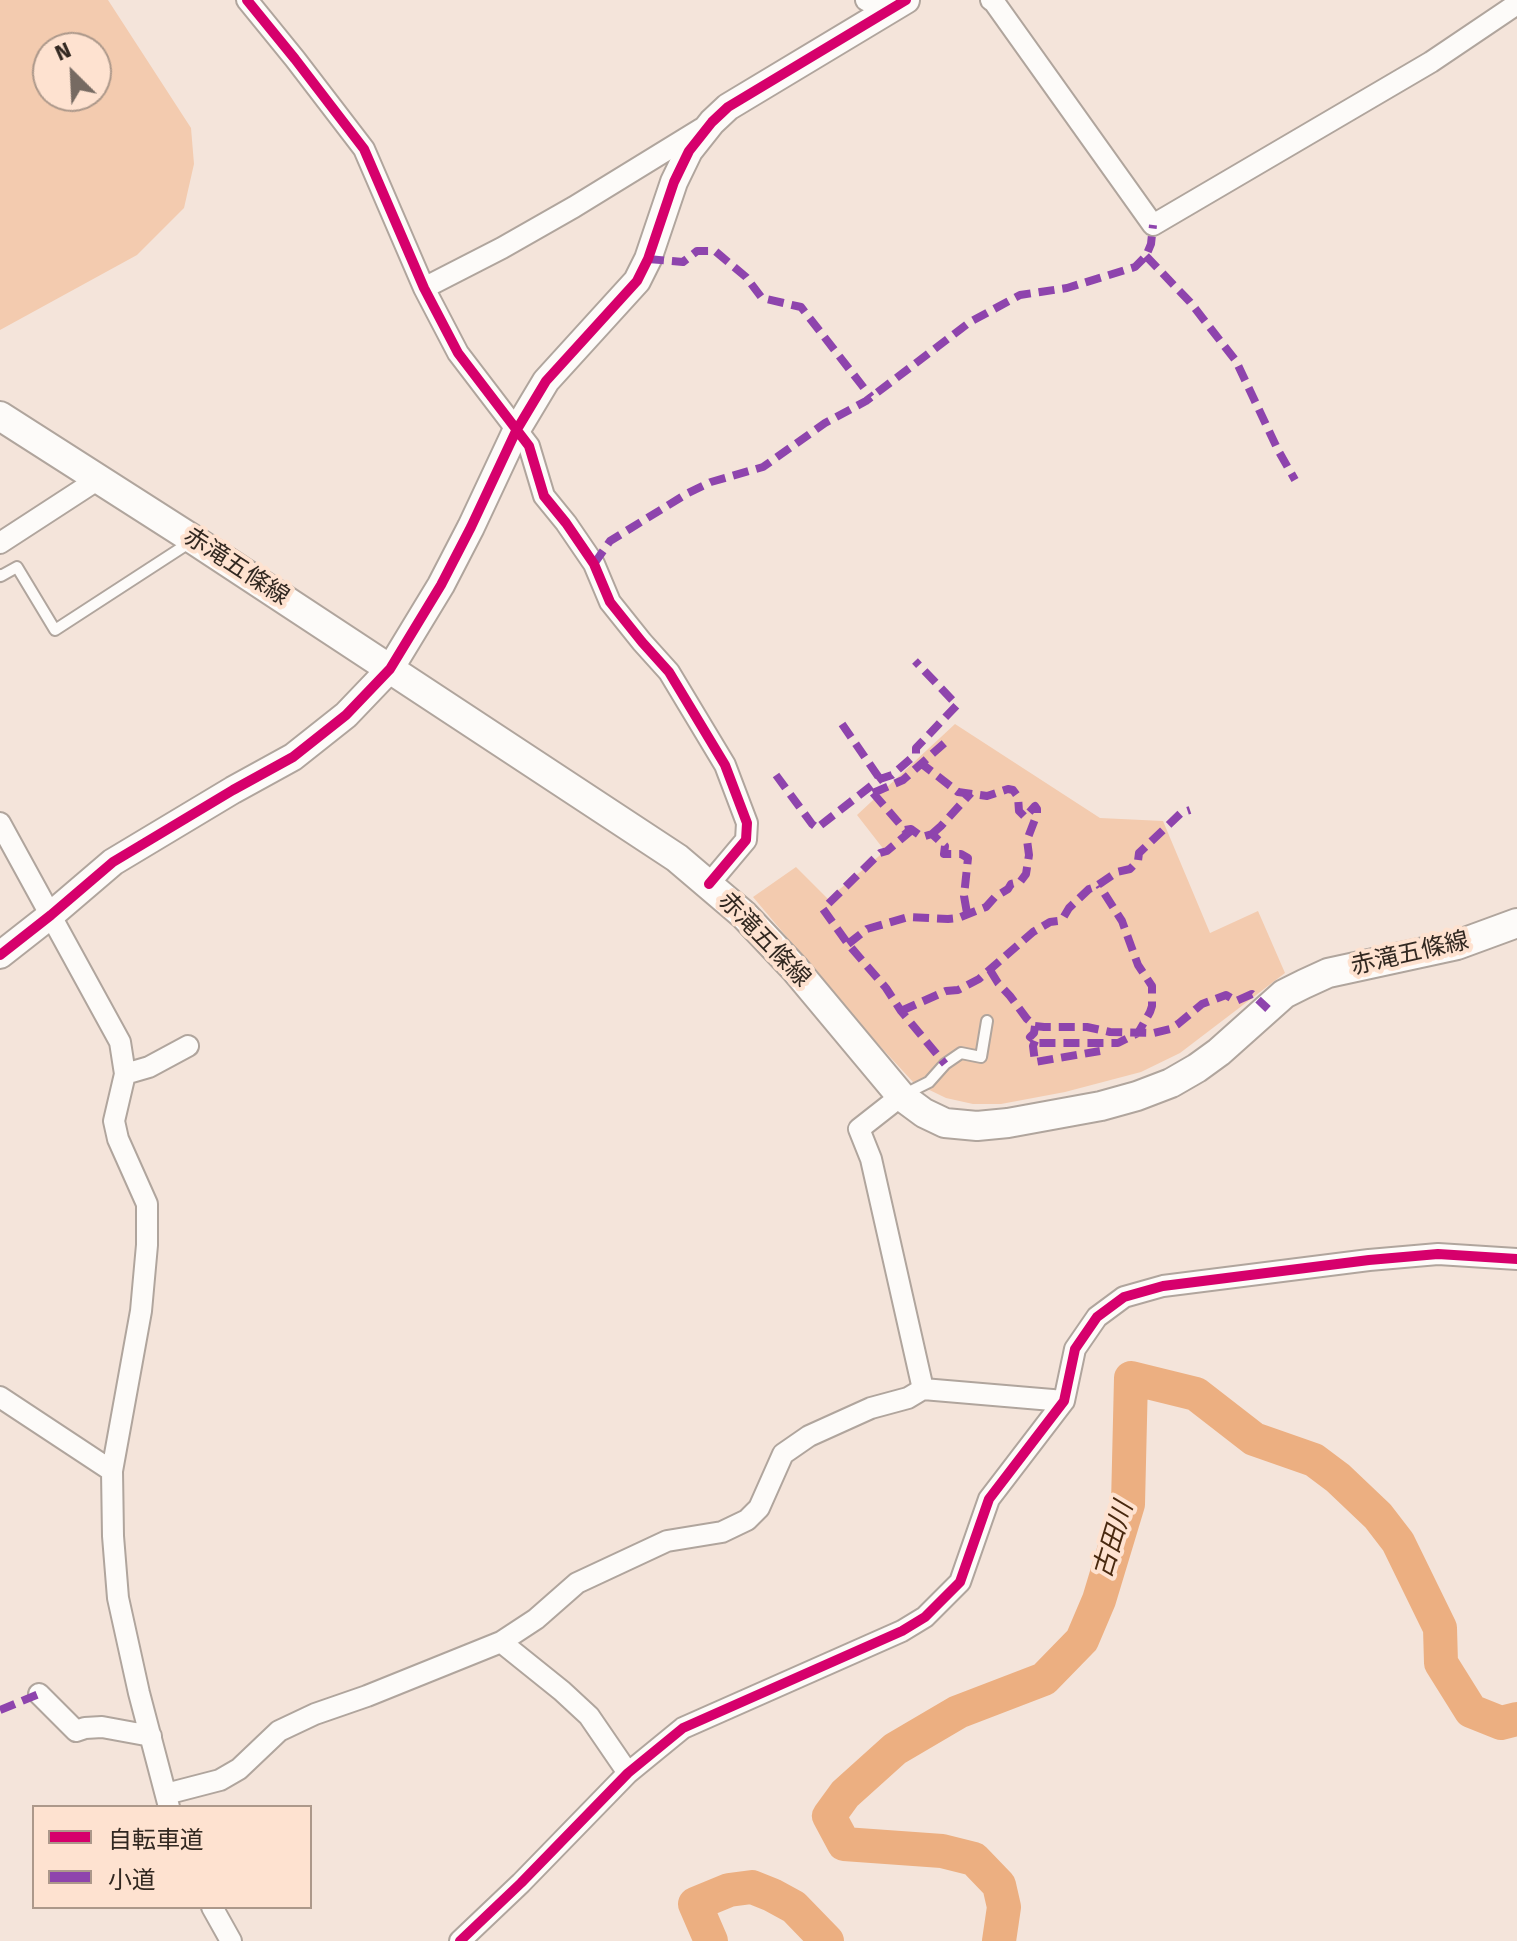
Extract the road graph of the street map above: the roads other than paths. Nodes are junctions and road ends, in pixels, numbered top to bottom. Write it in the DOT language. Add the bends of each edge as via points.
graph roads {
  1 [pos="247,0"];
  2 [pos="991,0"];
  3 [pos="887,4"];
  4 [pos="1517,4"];
  5 [pos="712,122"];
  6 [pos="424,288"];
  7 [pos="0,416"];
  8 [pos="516,431"];
  9 [pos="100,478"];
  10 [pos="194,540"];
  11 [pos="0,543"];
  12 [pos="0,575"];
  13 [pos="390,669"];
  14 [pos="0,823"];
  15 [pos="709,884"];
  16 [pos="51,915"];
  17 [pos="1517,923"];
  18 [pos="0,955"];
  19 [pos="987,1021"];
  20 [pos="188,1046"];
  21 [pos="125,1074"];
  22 [pos="901,1096"];
  23 [pos="1517,1259"];
  24 [pos="923,1389"];
  25 [pos="0,1397"];
  26 [pos="1064,1401"];
  27 [pos="112,1471"];
  28 [pos="501,1642"];
  29 [pos="39,1694"];
  30 [pos="151,1736"];
  31 [pos="628,1773"];
  32 [pos="168,1800"];
  33 [pos="213,1909"];
  34 [pos="231,1941"];
  35 [pos="460,1941"];
  1 -- 6 [label="street" via="364,149"];
  2 -- 4 [label="street" via="1153,225 1431,62"];
  3 -- 5 [label="street"];
  5 -- 6 [label="street" via="574,207"];
  5 -- 8 [label="street" via="679,172 637,281 546,381"];
  6 -- 8 [label="street" via="458,353"];
  7 -- 9 [label="main road, 赤滝五條線"];
  8 -- 13 [label="street" via="441,585"];
  8 -- 15 [label="street" via="529,446 544,496 594,564 610,602 669,672 725,765 747,823 746,840"];
  9 -- 10 [label="main road, 赤滝五條線"];
  9 -- 11 [label="street"];
  10 -- 12 [label="lane" via="55,630 17,567"];
  10 -- 13 [label="main road, 赤滝五條線"];
  13 -- 15 [label="main road, 赤滝五條線" via="642,834"];
  13 -- 16 [label="street" via="346,715 293,757 113,862"];
  14 -- 16 [label="street"];
  15 -- 22 [label="main road, 赤滝五條線" via="795,969"];
  16 -- 18 [label="street"];
  16 -- 21 [label="street" via="120,1042"];
  17 -- 22 [label="main road, 赤滝五條線" via="1457,945 1328,973 1284,994 1197,1068 1137,1096 977,1126 945,1123"];
  19 -- 22 [label="lane" via="981,1057 961,1053 929,1082"];
  20 -- 21 [label="street"];
  21 -- 27 [label="street" via="114,1121 147,1204 147,1245 137,1337"];
  22 -- 24 [label="street" via="859,1129 871,1159"];
  23 -- 26 [label="street" via="1438,1254 1369,1260 1163,1286 1124,1297 1097,1317 1075,1349"];
  24 -- 26 [label="street"];
  24 -- 28 [label="street" via="809,1436 783,1454 759,1508 747,1520 722,1532 667,1541 577,1583"];
  25 -- 27 [label="street"];
  26 -- 31 [label="street" via="989,1499 960,1582 925,1617 683,1728"];
  27 -- 30 [label="street" via="118,1598"];
  28 -- 31 [label="street" via="589,1716"];
  28 -- 32 [label="street" via="279,1731 239,1769"];
  29 -- 30 [label="street" via="76,1731 102,1727"];
  30 -- 32 [label="street"];
  31 -- 35 [label="street"];
  33 -- 34 [label="street"];
}
